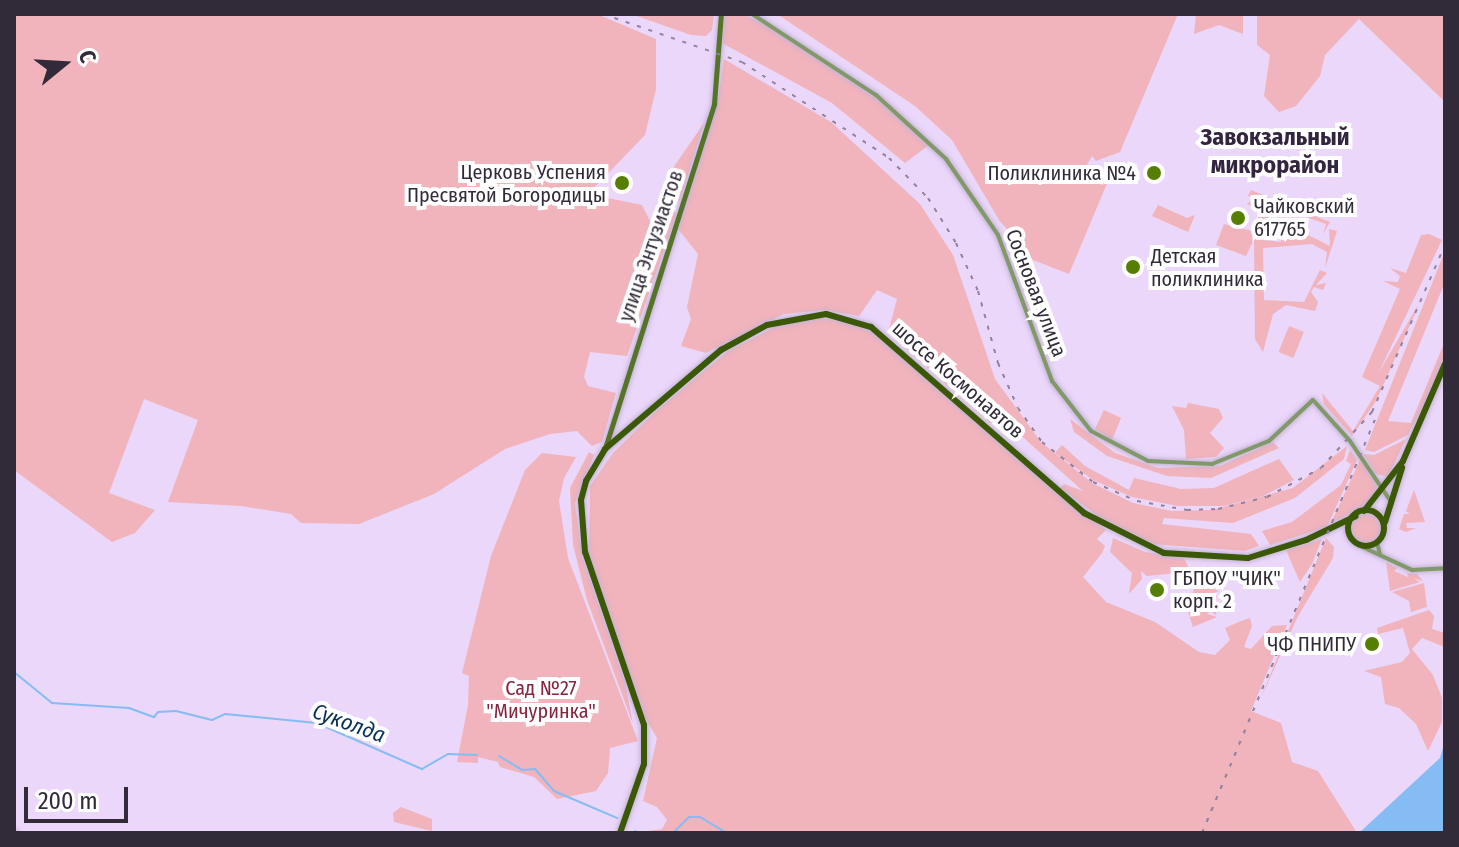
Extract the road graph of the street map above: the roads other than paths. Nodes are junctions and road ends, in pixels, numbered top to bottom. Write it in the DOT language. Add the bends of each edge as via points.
graph roads {
  1 [pos="721,14"];
  2 [pos="752,14"];
  3 [pos="1445,364"];
  4 [pos="605,449"];
  5 [pos="1403,461"];
  6 [pos="1377,478"];
  7 [pos="1393,479"];
  8 [pos="1382,491"];
  9 [pos="1393,508"];
  10 [pos="1364,511"];
  11 [pos="1356,516"];
  12 [pos="1385,523"];
  13 [pos="1321,534"];
  14 [pos="1354,542"];
  15 [pos="1377,542"];
  16 [pos="1381,557"];
  17 [pos="1445,568"];
  18 [pos="620,833"];
  1 -- 4 [label="main road, улица Энтузиастов" via="714,104"];
  2 -- 6 [label="street, Сосновая улица" via="876,95 946,159 998,235 1061,398 1075,417 1112,446 1163,464 1212,464 1269,441 1313,400"];
  3 -- 5 [label="main road"];
  4 -- 13 [label="main road, шоссе Космонавтов" via="739,339 786,318 826,314 849,318 884,336 1053,487 1135,543 1164,553 1248,558"];
  4 -- 18 [label="main road, шоссе Космонавтов" via="581,500 585,552 644,725 646,746"];
  5 -- 7 [label="main road"];
  5 -- 9 [label="main road"];
  6 -- 7 [label="street"];
  6 -- 8 [label="street"];
  7 -- 8 [label="main road"];
  8 -- 9 [label="street"];
  8 -- 10 [label="main road"];
  9 -- 12 [label="main road"];
  10 -- 11 [label="main road"];
  10 -- 12 [label="main road" via="1377,511"];
  11 -- 13 [label="main road, шоссе Космонавтов"];
  11 -- 14 [label="main road" via="1347,527"];
  12 -- 15 [label="main road"];
  13 -- 14 [label="main road" via="1336,532"];
  14 -- 15 [label="main road" via="1367,547"];
  14 -- 16 [label="street"];
  15 -- 16 [label="street"];
  16 -- 17 [label="street" via="1412,570"];
}
